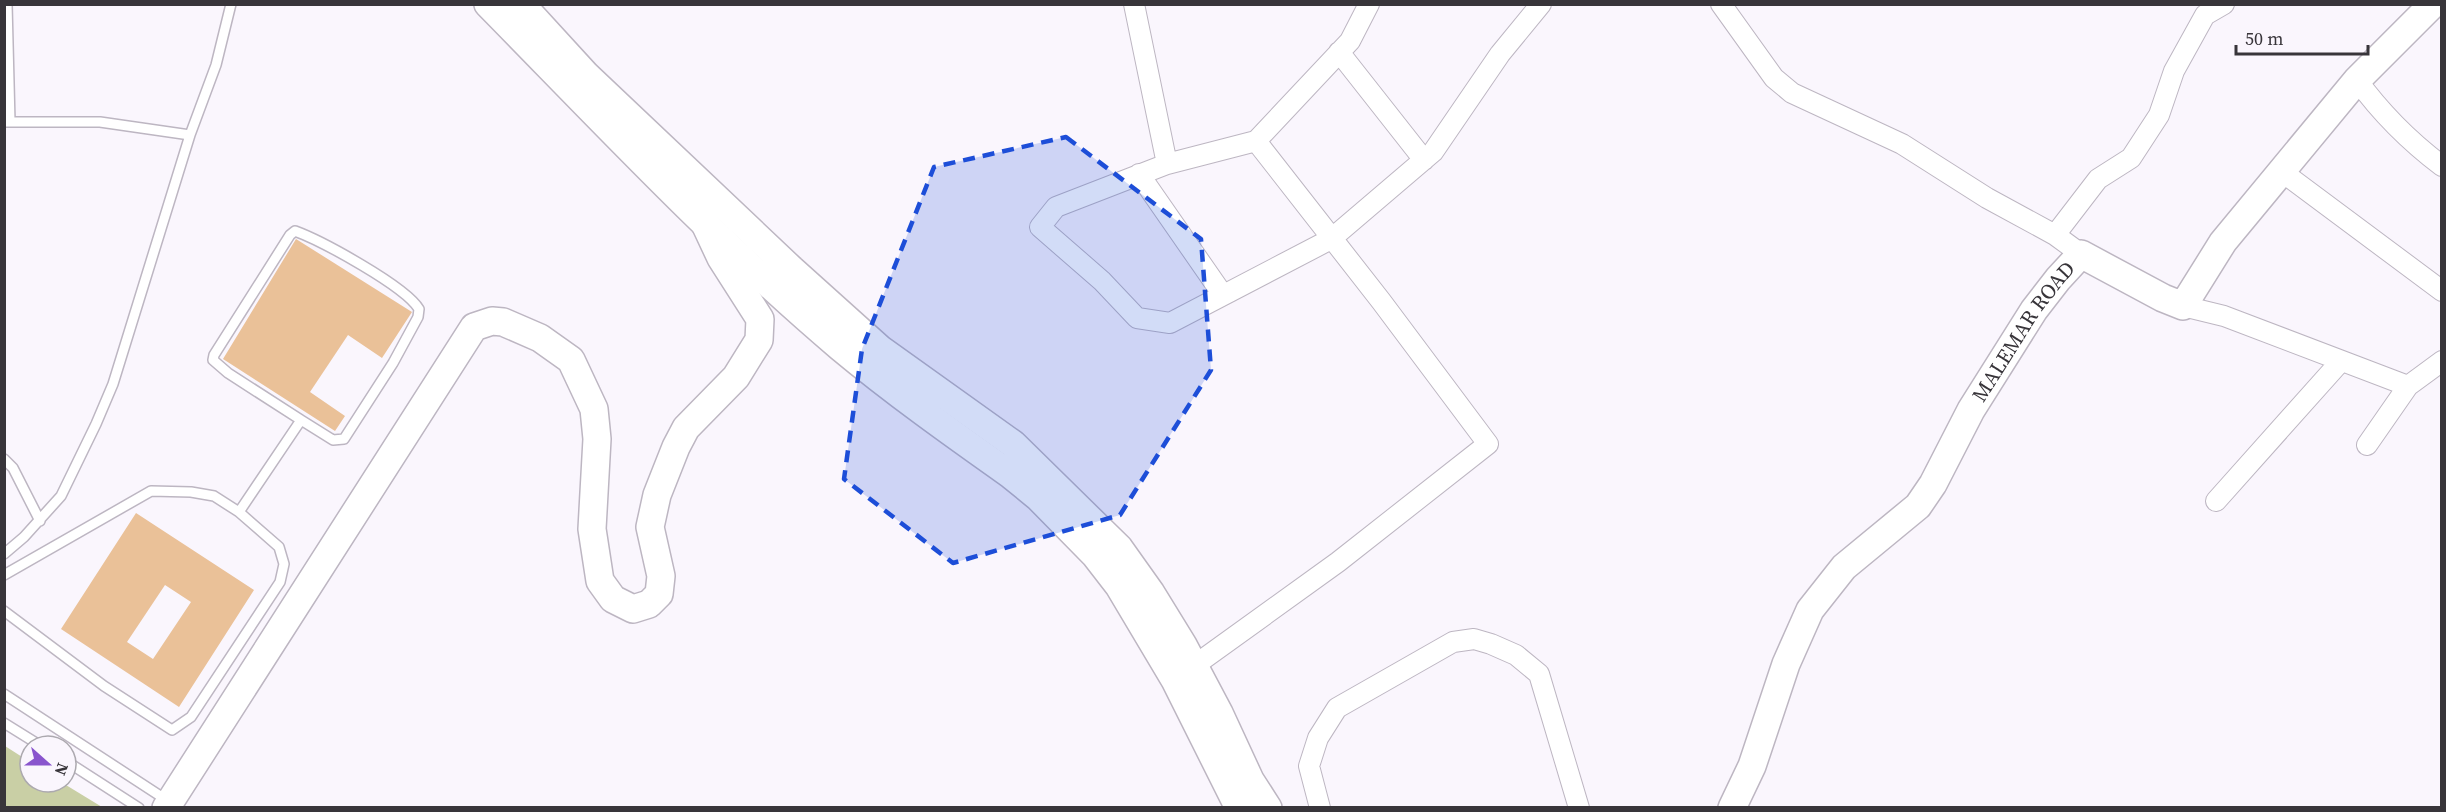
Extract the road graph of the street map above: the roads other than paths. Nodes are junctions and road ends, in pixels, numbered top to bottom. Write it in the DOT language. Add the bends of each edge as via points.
graph roads {
  1 [pos="7,4"];
  2 [pos="231,4"];
  3 [pos="488,4"];
  4 [pos="521,4"];
  5 [pos="1134,4"];
  6 [pos="1369,4"];
  7 [pos="1541,4"];
  8 [pos="1721,4"];
  9 [pos="2434,4"];
  10 [pos="2223,5"];
  11 [pos="2442,11"];
  12 [pos="1340,52"];
  13 [pos="2357,80"];
  14 [pos="7,122"];
  15 [pos="190,135"];
  16 [pos="1256,141"];
  17 [pos="1424,160"];
  18 [pos="1167,164"];
  19 [pos="2442,166"];
  20 [pos="2282,171"];
  21 [pos="1139,174"];
  22 [pos="706,226"];
  23 [pos="2055,234"];
  24 [pos="1332,239"];
  25 [pos="2081,254"];
  26 [pos="782,278"];
  27 [pos="2442,291"];
  28 [pos="1223,295"];
  29 [pos="2183,306"];
  30 [pos="2341,361"];
  31 [pos="2442,361"];
  32 [pos="2408,386"];
  33 [pos="301,420"];
  34 [pos="2367,445"];
  35 [pos="4,459"];
  36 [pos="2216,501"];
  37 [pos="239,512"];
  38 [pos="40,521"];
  39 [pos="4,554"];
  40 [pos="4,575"];
  41 [pos="4,611"];
  42 [pos="1185,673"];
  43 [pos="4,694"];
  44 [pos="4,723"];
  45 [pos="22,734"];
  46 [pos="78,769"];
  47 [pos="168,805"];
  48 [pos="139,807"];
  49 [pos="1239,807"];
  50 [pos="1268,807"];
  51 [pos="1320,807"];
  52 [pos="1579,807"];
  53 [pos="1732,807"];
  1 -- 14 [label="lane"];
  2 -- 15 [label="lane" via="216,65"];
  3 -- 22 [label="street"];
  4 -- 26 [label="street"];
  5 -- 18 [label="street"];
  6 -- 12 [label="street"];
  7 -- 17 [label="street"];
  8 -- 23 [label="street" via="1774,78 1792,93 1902,144 1987,198"];
  9 -- 11 [label="street"];
  9 -- 13 [label="street"];
  10 -- 23 [label="street" via="2205,15 2194,33 2174,71 2159,115 2131,158 2098,179"];
  12 -- 16 [label="street"];
  12 -- 17 [label="street"];
  13 -- 19 [label="street" via="2377,107"];
  13 -- 20 [label="street"];
  14 -- 15 [label="lane" via="100,122"];
  15 -- 38 [label="lane" via="113,384 61,496"];
  16 -- 18 [label="street"];
  16 -- 24 [label="street"];
  17 -- 24 [label="street"];
  18 -- 21 [label="street"];
  20 -- 27 [label="street"];
  20 -- 29 [label="street" via="2223,242"];
  21 -- 28 [label="street"];
  21 -- 28 [label="street" via="1056,207 1040,227 1102,281 1137,318 1170,323"];
  22 -- 26 [label="street"];
  22 -- 47 [label="street" via="721,258 760,319 759,340 736,377 686,428 657,495 650,527 661,576 659,594 649,604 633,609 613,599 600,581 592,529 597,440 594,409 571,360 540,338 503,322 474,327"];
  23 -- 25 [label="street"];
  24 -- 28 [label="street"];
  24 -- 42 [label="street" via="1488,444 1338,562"];
  25 -- 29 [label="street, MALEMAR ROAD"];
  25 -- 53 [label="street, MALEMAR ROAD" via="2028,320 1971,410 1918,506 1844,567 1810,610 1786,664 1752,766"];
  26 -- 42 [label="street" via="841,348 1038,497 1095,555"];
  29 -- 30 [label="street" via="2224,316"];
  30 -- 32 [label="street"];
  30 -- 36 [label="street"];
  31 -- 32 [label="street"];
  32 -- 34 [label="street"];
  33 -- 33 [label="lane" via="333,440 344,439 393,363 419,309 400,290 295,231 213,360"];
  33 -- 37 [label="lane"];
  35 -- 38 [label="lane" via="13,468"];
  37 -- 40 [label="lane" via="213,496 152,491"];
  37 -- 41 [label="lane" via="279,547 284,564 280,582 191,717 172,730 104,686"];
  38 -- 39 [label="lane"];
  42 -- 49 [label="street"];
  42 -- 50 [label="street" via="1220,713 1250,780"];
  43 -- 47 [label="lane"];
  44 -- 45 [label="lane"];
  46 -- 48 [label="lane"];
  51 -- 52 [label="street" via="1309,766 1318,738 1337,708 1453,642 1474,639 1516,655 1539,674"];
}
